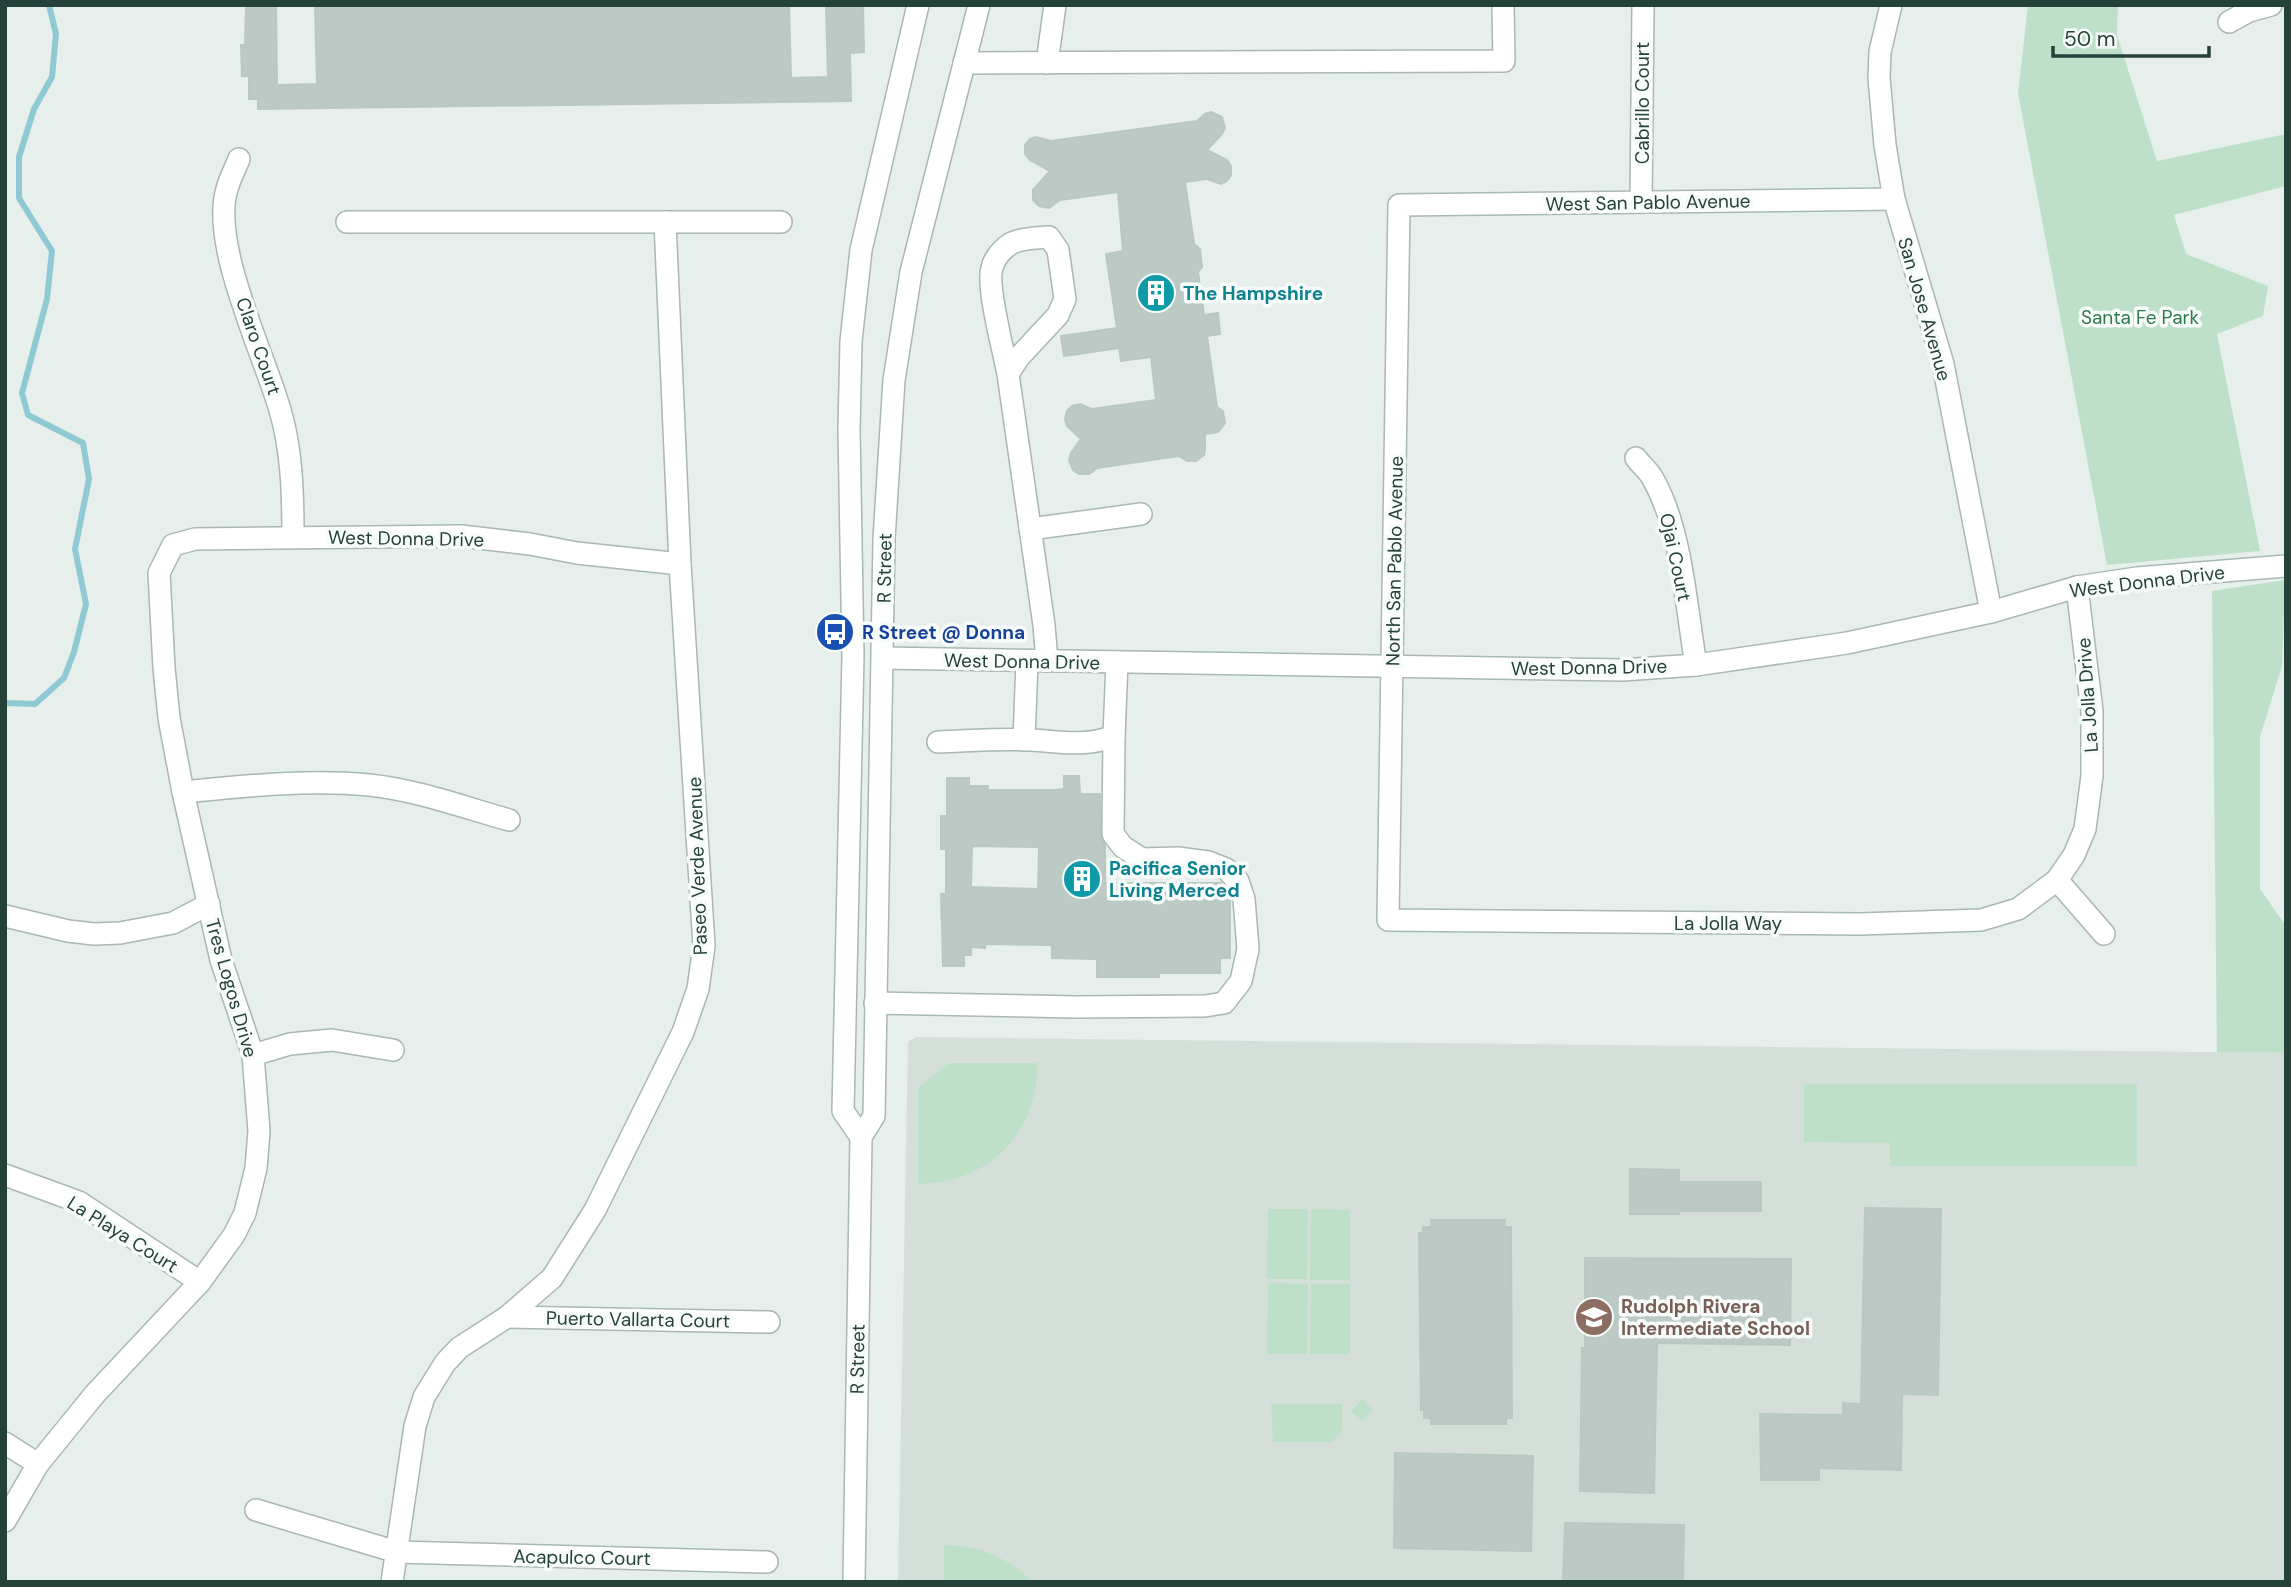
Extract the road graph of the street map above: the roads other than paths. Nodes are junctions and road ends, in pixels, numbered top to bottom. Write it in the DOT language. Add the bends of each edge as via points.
graph roads {
  1 [pos="918,5"];
  2 [pos="979,5"];
  3 [pos="1055,5"];
  4 [pos="1503,5"];
  5 [pos="1643,5"];
  6 [pos="1891,5"];
  7 [pos="2271,5"];
  8 [pos="2229,22"];
  9 [pos="964,63"];
  10 [pos="1047,63"];
  11 [pos="239,159"];
  12 [pos="1894,198"];
  13 [pos="1641,202"];
  14 [pos="1402,205"];
  15 [pos="347,222"];
  16 [pos="664,222"];
  17 [pos="781,222"];
  18 [pos="1008,374"];
  19 [pos="1636,458"];
  20 [pos="1140,514"];
  21 [pos="1030,529"];
  22 [pos="293,537"];
  23 [pos="173,545"];
  24 [pos="680,564"];
  25 [pos="2286,566"];
  26 [pos="2077,587"];
  27 [pos="1991,612"];
  28 [pos="883,658"];
  29 [pos="1037,661"];
  30 [pos="1118,662"];
  31 [pos="1696,665"];
  32 [pos="1393,666"];
  33 [pos="1114,736"];
  34 [pos="1024,740"];
  35 [pos="938,742"];
  36 [pos="183,792"];
  37 [pos="509,820"];
  38 [pos="2057,880"];
  39 [pos="209,904"];
  40 [pos="5,916"];
  41 [pos="1388,920"];
  42 [pos="2104,934"];
  43 [pos="875,1003"];
  44 [pos="393,1051"];
  45 [pos="253,1055"];
  46 [pos="861,1137"];
  47 [pos="5,1175"];
  48 [pos="200,1282"];
  49 [pos="507,1317"];
  50 [pos="769,1322"];
  51 [pos="5,1443"];
  52 [pos="38,1464"];
  53 [pos="256,1510"];
  54 [pos="5,1521"];
  55 [pos="397,1552"];
  56 [pos="767,1562"];
  57 [pos="392,1582"];
  58 [pos="854,1582"];
  1 -- 46 [label="street, R Street" via="861,250 851,341 853,656 843,1111"];
  2 -- 9 [label="street, R Street"];
  3 -- 10 [label="street"];
  4 -- 10 [label="street" via="1504,61"];
  5 -- 13 [label="street, Cabrillo Court"];
  6 -- 12 [label="street, San Jose Avenue" via="1879,78"];
  7 -- 8 [label="street"];
  9 -- 10 [label="street"];
  9 -- 28 [label="street, R Street" via="911,272 894,380 884,539"];
  11 -- 22 [label="street, Claro Court" via="226,190 223,224 247,315 281,411 288,446"];
  12 -- 13 [label="street, West San Pablo Avenue"];
  12 -- 27 [label="street, San Jose Avenue" via="1942,364"];
  13 -- 14 [label="street, West San Pablo Avenue"];
  14 -- 32 [label="street, North San Pablo Avenue"];
  15 -- 16 [label="street"];
  16 -- 17 [label="street"];
  16 -- 24 [label="street, Paseo Verde Avenue"];
  18 -- 18 [label="street" via="1058,316 1065,299 1058,250 1049,237 1012,243 998,254 991,268"];
  18 -- 21 [label="street"];
  19 -- 31 [label="street, Ojai Court" via="1652,476 1666,505"];
  20 -- 21 [label="street"];
  21 -- 29 [label="street" via="1044,625"];
  22 -- 23 [label="street, West Donna Drive" via="195,539"];
  22 -- 24 [label="street, West Donna Drive" via="461,536"];
  23 -- 36 [label="street, Tres Logos Drive" via="159,573 169,718"];
  24 -- 49 [label="street, Paseo Verde Avenue" via="704,946 698,989 683,1032 595,1210 552,1278"];
  25 -- 26 [label="street, West Donna Drive"];
  26 -- 27 [label="street, West Donna Drive"];
  26 -- 38 [label="street, La Jolla Drive" via="2092,711 2092,776 2085,829"];
  27 -- 31 [label="street, West Donna Drive" via="1847,643"];
  28 -- 29 [label="street, West Donna Drive"];
  28 -- 43 [label="street, R Street"];
  29 -- 30 [label="street, West Donna Drive"];
  29 -- 34 [label="street"];
  30 -- 32 [label="street, West Donna Drive"];
  30 -- 33 [label="street"];
  31 -- 32 [label="street, West Donna Drive" via="1622,670"];
  32 -- 41 [label="street, North San Pablo Avenue"];
  33 -- 34 [label="street" via="1099,742 1054,744"];
  33 -- 43 [label="street" via="1113,835 1123,847 1142,859 1208,862 1226,869 1238,881 1248,949 1241,981 1224,1003"];
  34 -- 35 [label="street"];
  36 -- 37 [label="street" via="293,782 370,785"];
  36 -- 39 [label="street, Tres Logos Drive"];
  38 -- 41 [label="street, La Jolla Way" via="2018,909 1981,920 1860,924"];
  38 -- 42 [label="street"];
  39 -- 40 [label="street" via="173,923 120,933 68,931"];
  39 -- 45 [label="street, Tres Logos Drive" via="221,960"];
  43 -- 46 [label="street, R Street" via="874,1116"];
  44 -- 45 [label="street" via="332,1040 290,1044"];
  45 -- 48 [label="street, Tres Logos Drive" via="259,1131 256,1168 245,1213"];
  46 -- 58 [label="street, R Street"];
  47 -- 48 [label="street, La Playa Court" via="79,1202"];
  48 -- 52 [label="street, Tres Logos Drive" via="95,1394"];
  49 -- 50 [label="street, Puerto Vallarta Court"];
  49 -- 55 [label="street, Paseo Verde Avenue" via="459,1348 424,1397 415,1426"];
  51 -- 52 [label="street"];
  52 -- 54 [label="street, Tres Logos Drive"];
  53 -- 55 [label="street, Acapulco Court"];
  55 -- 56 [label="street, Acapulco Court"];
  55 -- 57 [label="street, Paseo Verde Avenue"];
}
